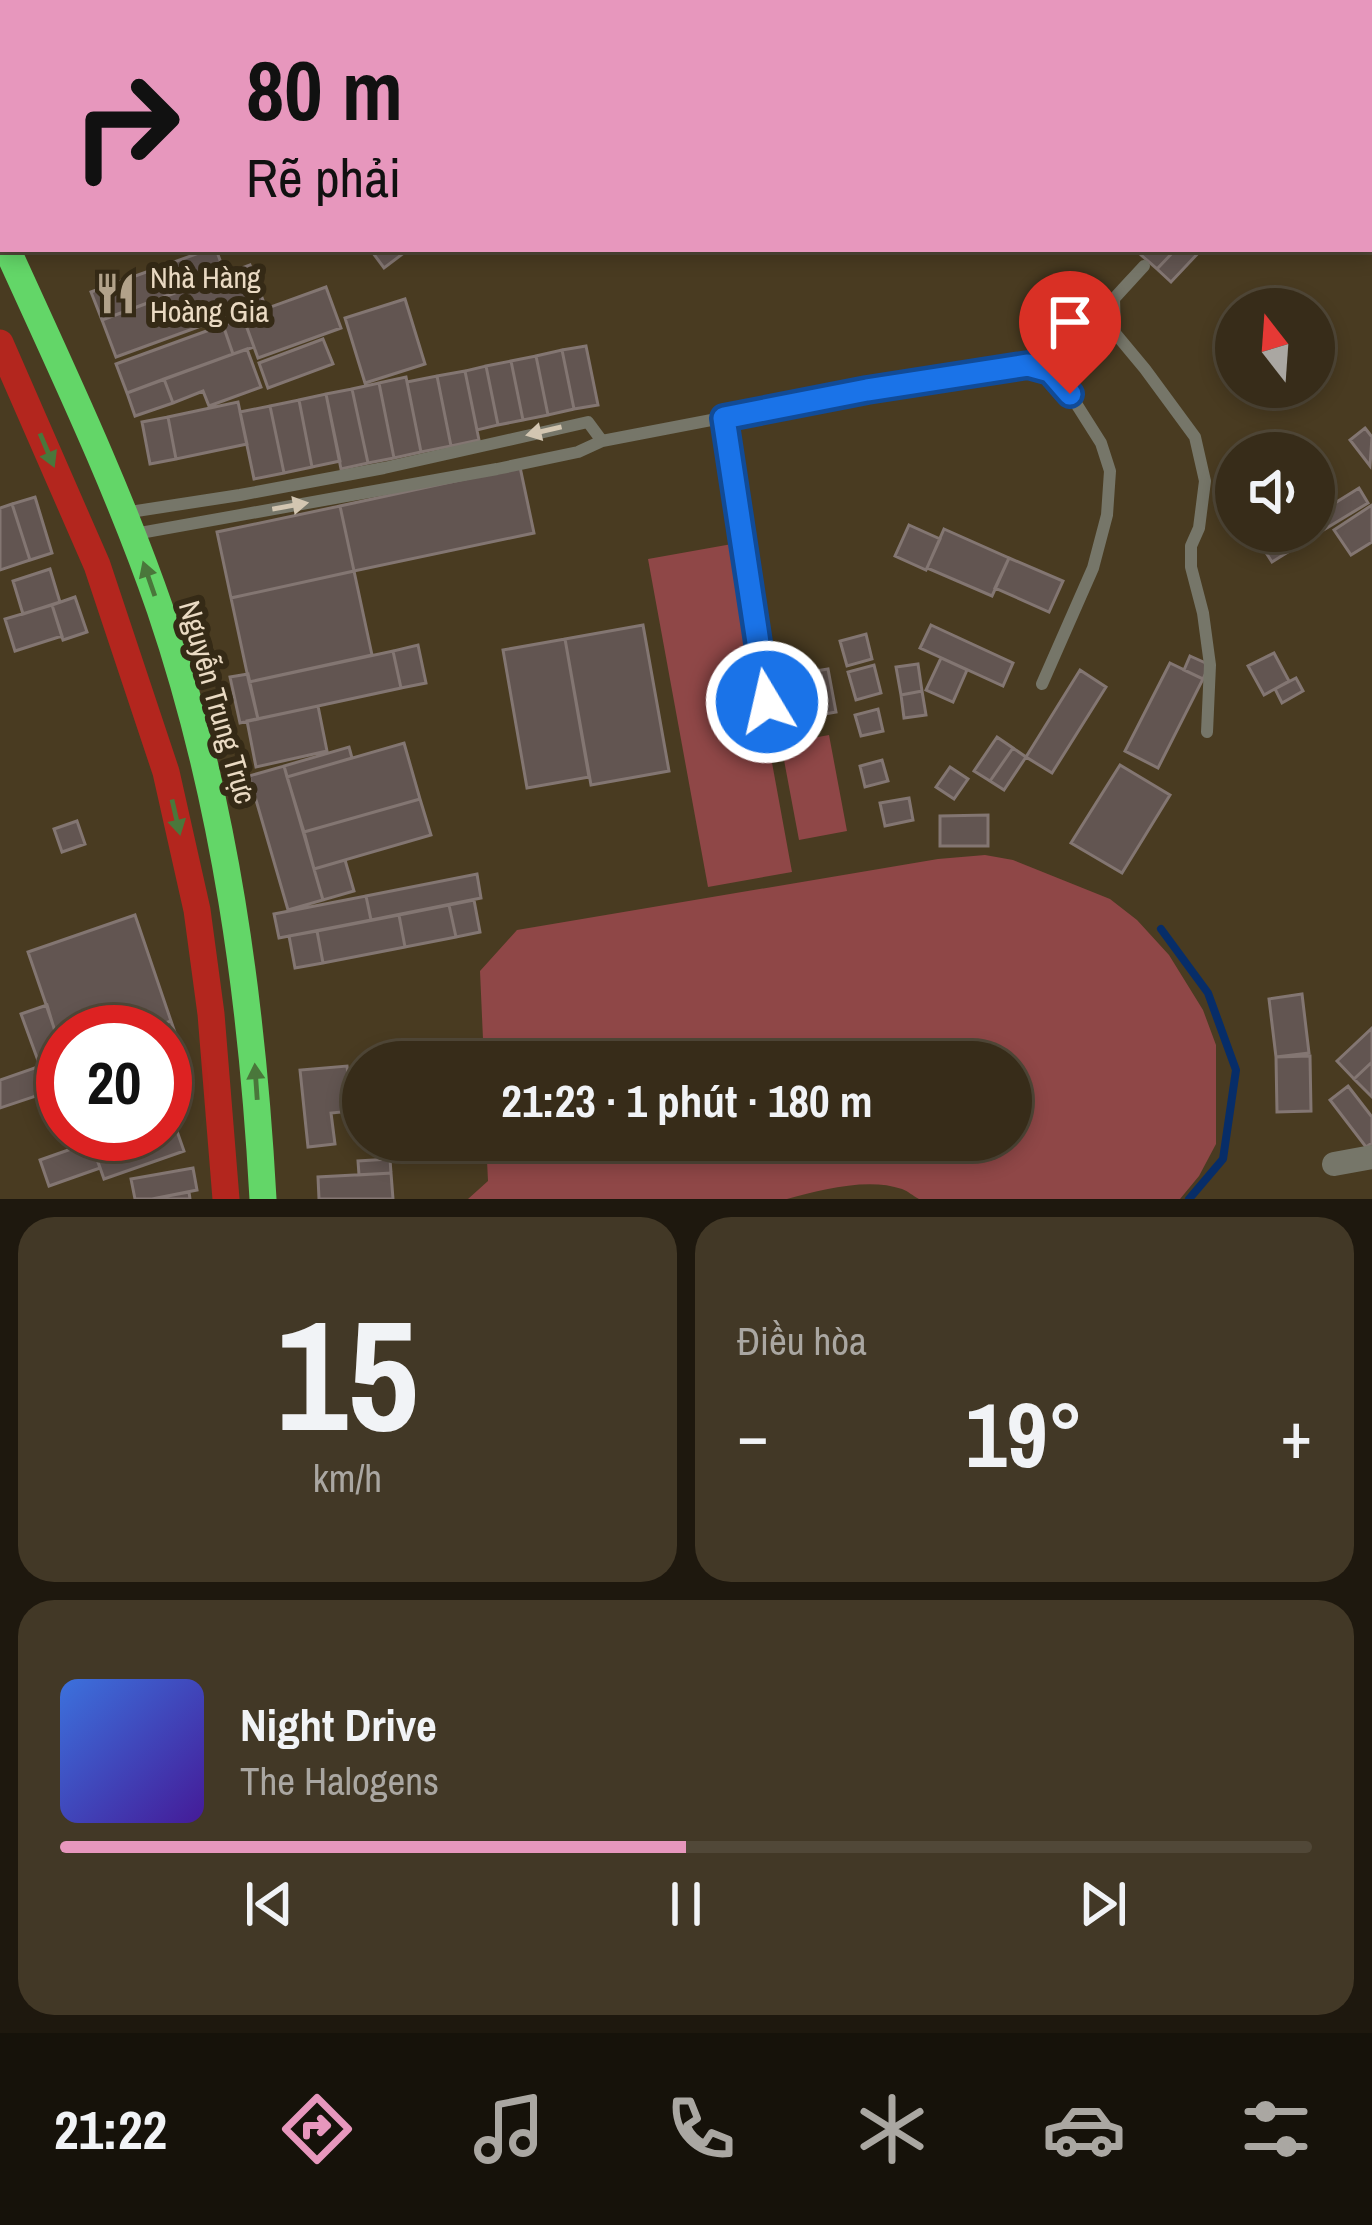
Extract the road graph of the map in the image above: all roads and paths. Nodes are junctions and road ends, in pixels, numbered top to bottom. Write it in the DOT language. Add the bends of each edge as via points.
graph roads {
  1 [pos="8,252"];
  2 [pos="1144,266"];
  3 [pos="1114,298"];
  4 [pos="0,343"];
  5 [pos="1055,377"];
  6 [pos="724,418"];
  7 [pos="602,441"];
  8 [pos="129,523"];
  9 [pos="1042,684"];
  10 [pos="767,702"];
  11 [pos="1207,732"];
  12 [pos="1372,1156"];
  13 [pos="1334,1164"];
  14 [pos="226,1199"];
  15 [pos="262,1199"];
  1 -- 8 [label="main road, Nguyễn Trung Trực"];
  2 -- 3 [label="lane"];
  3 -- 5 [label="lane"];
  3 -- 11 [label="lane" via="1115,333 1195,436 1205,481 1191,567 1210,665"];
  4 -- 14 [label="main road, one-way" via="97,565 166,772 197,910"];
  5 -- 6 [label="lane" via="1028,365"];
  5 -- 9 [label="lane" via="1101,443 1110,471 1093,568"];
  6 -- 7 [label="lane"];
  6 -- 10 [label="lane"];
  8 -- 7 [label="lane, one-way" via="518,465"];
  7 -- 8 [label="lane, one-way" via="588,422"];
  15 -- 8 [label="main road, Nguyễn Trung Trực, one-way" via="240,938 183,680"];
  12 -- 13 [label="street"];
}
